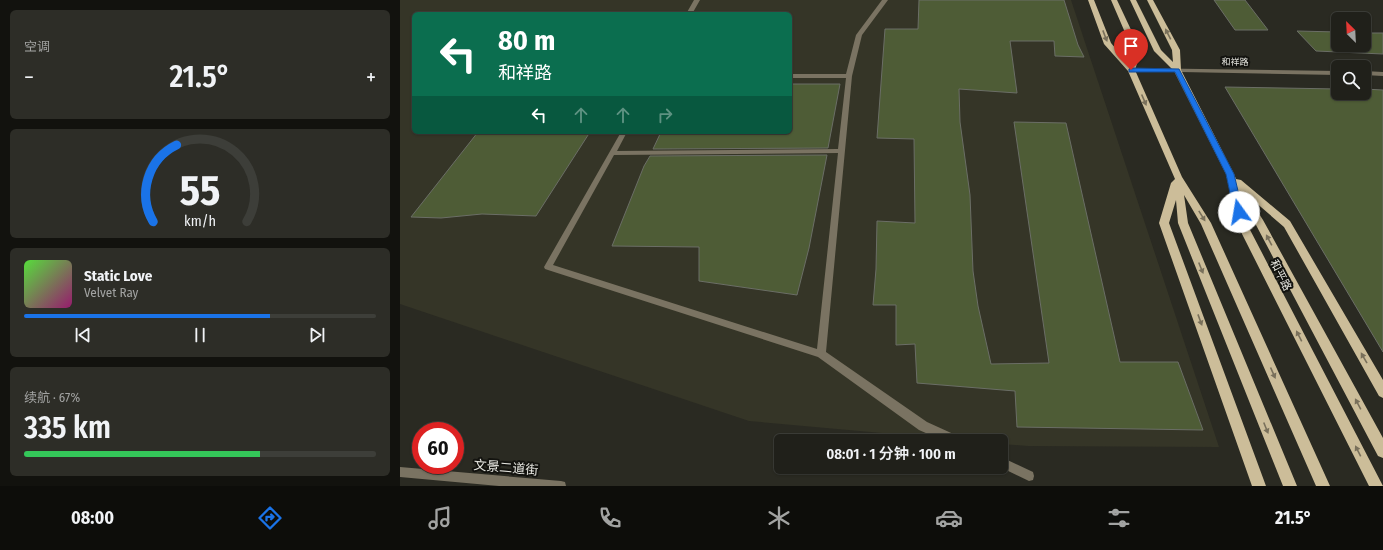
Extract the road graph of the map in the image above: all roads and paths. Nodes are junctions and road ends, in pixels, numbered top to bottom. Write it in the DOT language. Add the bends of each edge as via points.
graph roads {
  1 [pos="697,0"];
  2 [pos="885,0"];
  3 [pos="1091,0"];
  4 [pos="1114,0"];
  5 [pos="1133,0"];
  6 [pos="1150,0"];
  7 [pos="690,12"];
  8 [pos="1131,70"];
  9 [pos="1177,70"];
  10 [pos="1331,73"];
  11 [pos="1371,73"];
  12 [pos="1383,74"];
  13 [pos="792,76"];
  14 [pos="849,76"];
  15 [pos="623,134"];
  16 [pos="841,151"];
  17 [pos="612,153"];
  18 [pos="1230,174"];
  19 [pos="1178,177"];
  20 [pos="821,354"];
  21 [pos="1383,392"];
  22 [pos="941,434"];
  23 [pos="1383,450"];
  24 [pos="1008,466"];
  25 [pos="400,472"];
  26 [pos="1029,476"];
  27 [pos="562,486"];
  28 [pos="1259,486"];
  29 [pos="1290,486"];
  30 [pos="1323,486"];
  31 [pos="1376,486"];
  1 -- 7 [label="street"];
  2 -- 14 [label="street" via="859,35"];
  3 -- 8 [label="main road, one-way" via="1108,44"];
  4 -- 8 [label="main road" via="1137,51"];
  5 -- 9 [label="main road, 和平路" via="1158,51"];
  9 -- 6 [label="main road, 和平路, one-way" via="1176,50"];
  8 -- 9 [label="street, 和祥路"];
  8 -- 19 [label="main road, one-way"];
  9 -- 10 [label="street, 和祥路"];
  9 -- 18 [label="main road, 和平路"];
  11 -- 12 [label="street"];
  13 -- 14 [label="street"];
  14 -- 16 [label="street"];
  15 -- 17 [label="street"];
  16 -- 17 [label="street"];
  16 -- 20 [label="street"];
  17 -- 20 [label="street" via="548,267"];
  21 -- 18 [label="main road, one-way" via="1287,224"];
  23 -- 18 [label="main road, one-way" via="1260,223"];
  31 -- 18 [label="main road, 和平路, one-way" via="1242,224"];
  19 -- 28 [label="main road, one-way" via="1164,223"];
  19 -- 29 [label="main road, one-way" via="1182,223"];
  19 -- 30 [label="main road, one-way" via="1206,223"];
  20 -- 22 [label="street" via="923,426"];
  24 -- 26 [label="street"];
  25 -- 27 [label="street, 文景二道街"];
}
